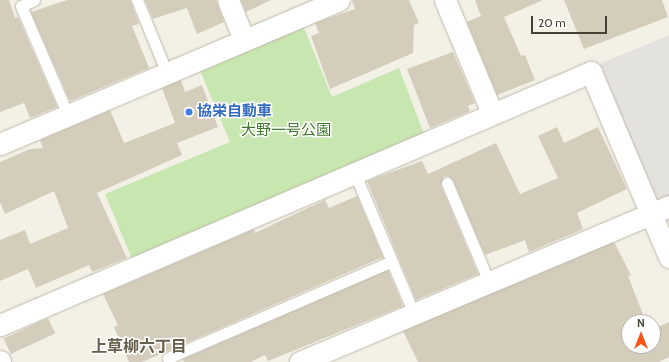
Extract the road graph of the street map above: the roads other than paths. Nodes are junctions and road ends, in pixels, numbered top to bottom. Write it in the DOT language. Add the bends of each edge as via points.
graph roads {
  1 [pos="34,0"];
  2 [pos="137,0"];
  3 [pos="228,0"];
  4 [pos="339,0"];
  5 [pos="445,0"];
  6 [pos="244,40"];
  7 [pos="167,73"];
  8 [pos="492,113"];
  9 [pos="68,115"];
  10 [pos="0,144"];
  11 [pos="355,174"];
  12 [pos="447,183"];
  13 [pos="660,210"];
  14 [pos="669,257"];
  15 [pos="392,261"];
  16 [pos="490,282"];
  17 [pos="414,314"];
  18 [pos="0,325"];
  19 [pos="170,362"];
  20 [pos="300,362"];
  1 -- 9 [label="lane" via="21,6"];
  2 -- 7 [label="lane"];
  3 -- 6 [label="street"];
  4 -- 6 [label="street"];
  5 -- 8 [label="street"];
  6 -- 7 [label="street"];
  7 -- 9 [label="street"];
  8 -- 11 [label="street"];
  8 -- 13 [label="street" via="592,72"];
  9 -- 10 [label="street"];
  11 -- 15 [label="lane"];
  11 -- 18 [label="street"];
  12 -- 16 [label="lane"];
  13 -- 14 [label="street"];
  13 -- 16 [label="street"];
  15 -- 17 [label="lane"];
  15 -- 19 [label="lane" via="168,358"];
  16 -- 17 [label="street"];
  17 -- 20 [label="street"];
}
